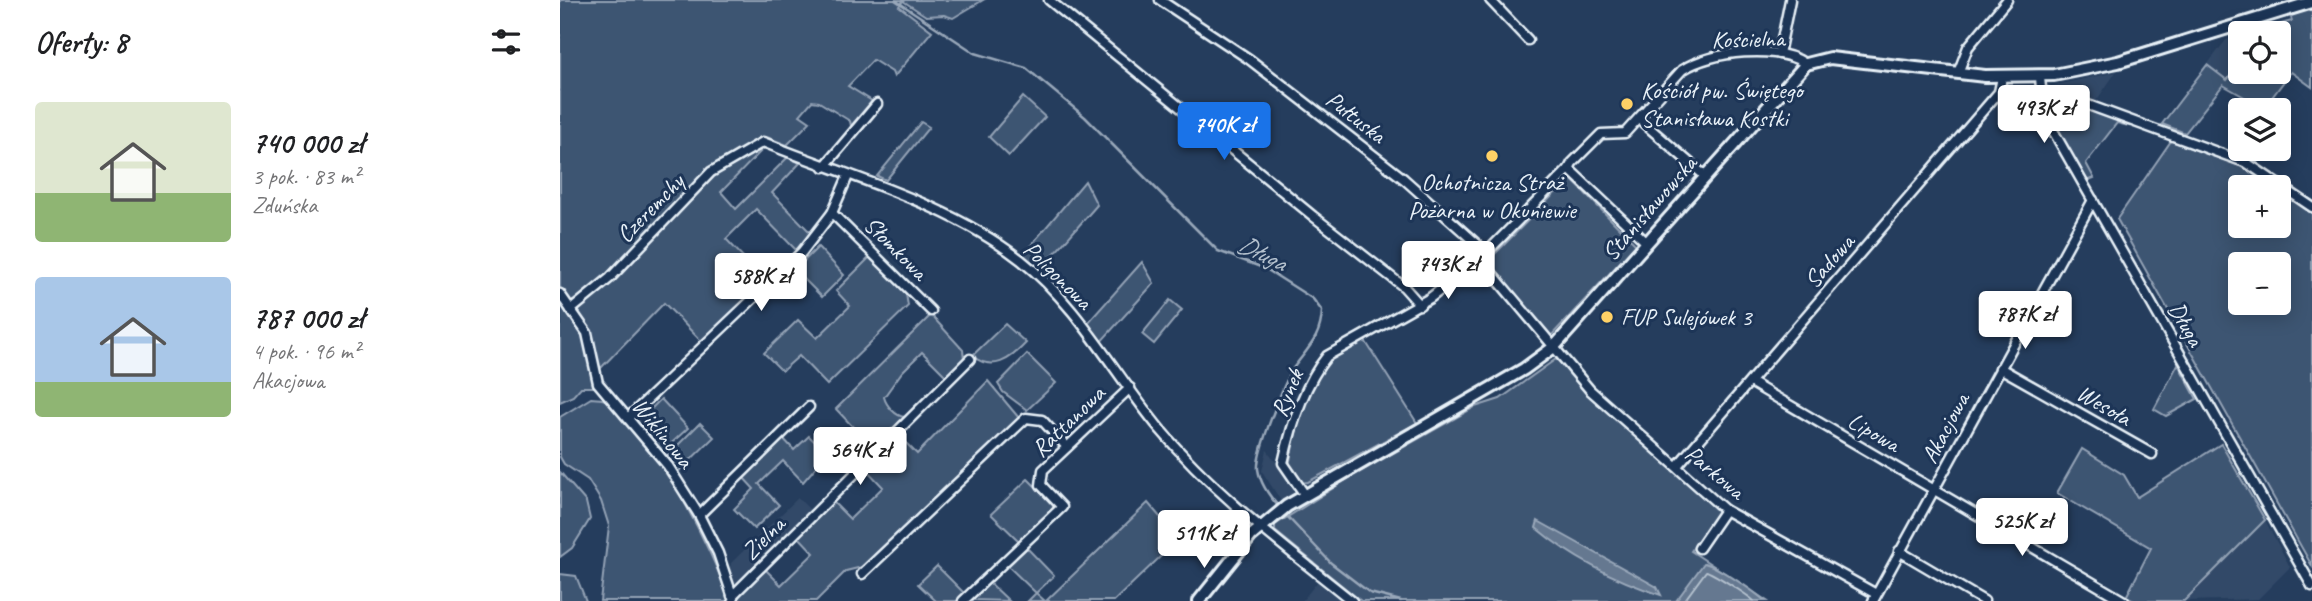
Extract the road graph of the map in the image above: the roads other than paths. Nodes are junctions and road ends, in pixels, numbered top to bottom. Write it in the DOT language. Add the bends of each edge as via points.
graph roads {
  1 [pos="1049,0"];
  2 [pos="1160,0"];
  3 [pos="1490,0"];
  4 [pos="1790,0"];
  5 [pos="2007,0"];
  6 [pos="2312,2"];
  7 [pos="1528,40"];
  8 [pos="1779,54"];
  9 [pos="1806,64"];
  10 [pos="1958,73"];
  11 [pos="2002,77"];
  12 [pos="2040,77"];
  13 [pos="2041,91"];
  14 [pos="877,104"];
  15 [pos="1639,119"];
  16 [pos="763,142"];
  17 [pos="824,167"];
  18 [pos="1570,169"];
  19 [pos="848,176"];
  20 [pos="1705,176"];
  21 [pos="2093,200"];
  22 [pos="2312,207"];
  23 [pos="832,213"];
  24 [pos="1647,243"];
  25 [pos="1486,252"];
  26 [pos="1480,259"];
  27 [pos="560,294"];
  28 [pos="1420,305"];
  29 [pos="571,310"];
  30 [pos="931,311"];
  31 [pos="1554,347"];
  32 [pos="970,359"];
  33 [pos="2000,368"];
  34 [pos="1749,382"];
  35 [pos="1130,388"];
  36 [pos="809,407"];
  37 [pos="629,417"];
  38 [pos="1067,447"];
  39 [pos="2152,454"];
  40 [pos="1677,466"];
  41 [pos="1934,489"];
  42 [pos="1306,495"];
  43 [pos="1725,510"];
  44 [pos="699,515"];
  45 [pos="1260,528"];
  46 [pos="1699,548"];
  47 [pos="1899,551"];
  48 [pos="862,573"];
  49 [pos="2312,586"];
  50 [pos="733,598"];
  51 [pos="1875,598"];
  52 [pos="963,601"];
  53 [pos="1199,601"];
  54 [pos="1352,601"];
  55 [pos="1984,601"];
  56 [pos="2124,601"];
  1 -- 28 [label="street" via="1404,287"];
  2 -- 25 [label="street, Pułtuska" via="1249,60 1404,179"];
  3 -- 7 [label="street"];
  4 -- 8 [label="street"];
  5 -- 10 [label="street" via="1968,47"];
  6 -- 12 [label="main road" via="2099,67"];
  8 -- 9 [label="street, Kościelna"];
  8 -- 15 [label="street, Kościelna" via="1715,54 1694,62"];
  9 -- 10 [label="main road" via="1830,58"];
  9 -- 20 [label="main road, Stanisławowska"];
  10 -- 11 [label="main road"];
  11 -- 12 [label="main road"];
  11 -- 34 [label="street, Sadowa" via="1999,92"];
  12 -- 13 [label="street, Długa"];
  13 -- 21 [label="street, Długa" via="2051,127"];
  13 -- 22 [label="street" via="2247,163"];
  14 -- 17 [label="street"];
  15 -- 18 [label="street, Kościelna" via="1622,135 1601,134"];
  15 -- 20 [label="street"];
  16 -- 17 [label="street, Poligonowa"];
  16 -- 29 [label="street, Czeremchy" via="711,172 610,278"];
  17 -- 19 [label="street, Poligonowa"];
  18 -- 24 [label="street"];
  18 -- 25 [label="street, Rynek"];
  19 -- 23 [label="street"];
  19 -- 35 [label="street, Poligonowa" via="950,214 1022,261 1067,306"];
  20 -- 24 [label="main road, Stanisławowska"];
  21 -- 33 [label="street, Akacjowa"];
  21 -- 49 [label="street, Długa"];
  23 -- 30 [label="street, Słomkowa"];
  23 -- 37 [label="street" via="802,252"];
  24 -- 31 [label="main road, Stanisławowska"];
  25 -- 26 [label="street, Rynek"];
  26 -- 28 [label="street, Rynek"];
  26 -- 31 [label="street"];
  27 -- 29 [label="street, Wiklinowa"];
  28 -- 42 [label="street, Rynek" via="1350,341 1327,356 1316,370 1283,463"];
  29 -- 37 [label="street, Wiklinowa" via="587,333 598,383"];
  31 -- 40 [label="street, Parkowa" via="1590,390"];
  31 -- 42 [label="main road, Stanisławowska" via="1524,369"];
  32 -- 50 [label="street, Zielna"];
  33 -- 39 [label="street, Wesoła"];
  33 -- 41 [label="street, Akacjowa"];
  34 -- 40 [label="street, Sadowa"];
  34 -- 41 [label="street, Lipowa"];
  35 -- 38 [label="street, Rattanowa"];
  35 -- 45 [label="street, Poligonowa" via="1183,453"];
  36 -- 44 [label="street"];
  37 -- 44 [label="street, Wiklinowa"];
  38 -- 48 [label="street" via="1042,419 1026,418"];
  38 -- 52 [label="street, Rattanowa" via="1043,470 1040,480 1062,507"];
  40 -- 43 [label="street, Parkowa"];
  41 -- 47 [label="street, Akacjowa"];
  41 -- 56 [label="street, Lipowa"];
  42 -- 45 [label="main road, Stanisławowska"];
  43 -- 46 [label="street"];
  43 -- 51 [label="street, Parkowa"];
  44 -- 50 [label="street, Wiklinowa"];
  45 -- 53 [label="main road, Stanisławowska"];
  45 -- 54 [label="street, Poligonowa"];
  47 -- 51 [label="street, Akacjowa"];
  47 -- 55 [label="street"];
}
